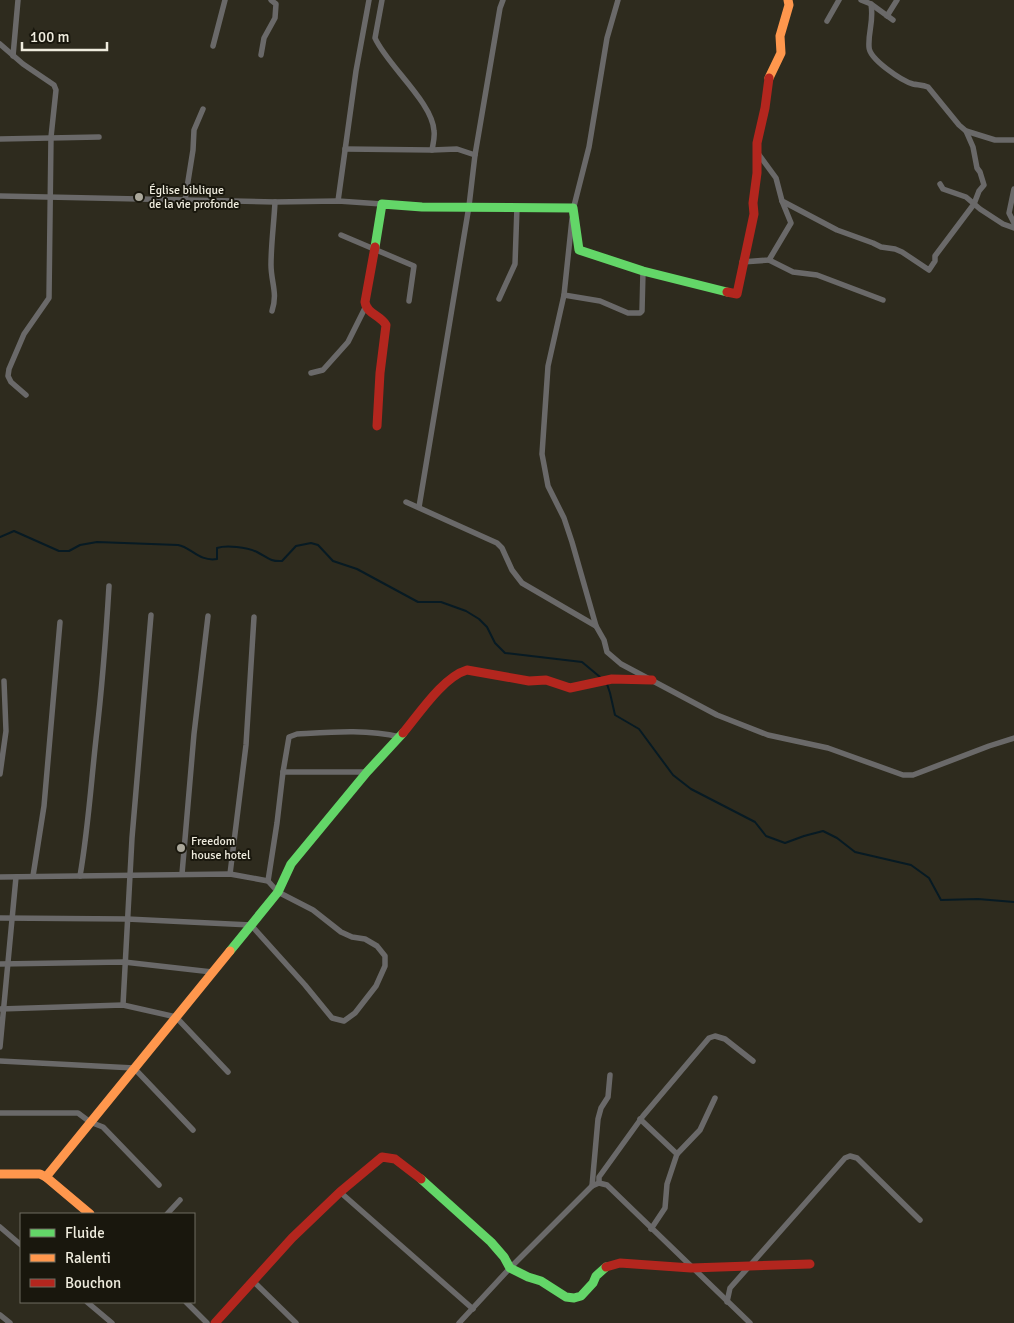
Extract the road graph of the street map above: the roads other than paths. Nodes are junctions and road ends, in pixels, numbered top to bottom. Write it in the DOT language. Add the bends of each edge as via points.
graph roads {
  1 [pos="18,0"];
  2 [pos="225,0"];
  3 [pos="369,0"];
  4 [pos="382,0"];
  5 [pos="503,0"];
  6 [pos="618,0"];
  7 [pos="788,0"];
  8 [pos="839,0"];
  9 [pos="861,0"];
  10 [pos="897,0"];
  11 [pos="274,1"];
  12 [pos="871,4"];
  13 [pos="886,16"];
  14 [pos="893,20"];
  15 [pos="827,21"];
  16 [pos="0,44"];
  17 [pos="213,46"];
  18 [pos="261,55"];
  19 [pos="12,56"];
  20 [pos="203,109"];
  21 [pos="966,131"];
  22 [pos="50,137"];
  23 [pos="99,137"];
  24 [pos="0,139"];
  25 [pos="1014,140"];
  26 [pos="345,149"];
  27 [pos="432,150"];
  28 [pos="757,152"];
  29 [pos="475,155"];
  30 [pos="940,184"];
  31 [pos="1014,189"];
  32 [pos="0,196"];
  33 [pos="51,198"];
  34 [pos="184,200"];
  35 [pos="338,201"];
  36 [pos="782,201"];
  37 [pos="275,202"];
  38 [pos="382,204"];
  39 [pos="974,204"];
  40 [pos="469,206"];
  41 [pos="518,207"];
  42 [pos="573,208"];
  43 [pos="1014,223"];
  44 [pos="1014,228"];
  45 [pos="341,235"];
  46 [pos="374,248"];
  47 [pos="769,260"];
  48 [pos="742,262"];
  49 [pos="643,271"];
  50 [pos="564,294"];
  51 [pos="499,299"];
  52 [pos="883,300"];
  53 [pos="409,301"];
  54 [pos="365,308"];
  55 [pos="272,311"];
  56 [pos="311,373"];
  57 [pos="26,395"];
  58 [pos="377,426"];
  59 [pos="406,502"];
  60 [pos="419,507"];
  61 [pos="108,586"];
  62 [pos="151,615"];
  63 [pos="208,616"];
  64 [pos="254,617"];
  65 [pos="60,622"];
  66 [pos="596,626"];
  67 [pos="4,680"];
  68 [pos="652,680"];
  69 [pos="400,736"];
  70 [pos="1014,738"];
  71 [pos="1,752"];
  72 [pos="283,772"];
  73 [pos="366,772"];
  74 [pos="0,774"];
  75 [pos="182,874"];
  76 [pos="230,874"];
  77 [pos="130,875"];
  78 [pos="0,876"];
  79 [pos="33,876"];
  80 [pos="80,876"];
  81 [pos="16,877"];
  82 [pos="268,881"];
  83 [pos="278,892"];
  84 [pos="12,917"];
  85 [pos="0,918"];
  86 [pos="127,919"];
  87 [pos="251,926"];
  88 [pos="124,962"];
  89 [pos="0,964"];
  90 [pos="8,964"];
  91 [pos="212,972"];
  92 [pos="123,1005"];
  93 [pos="2,1009"];
  94 [pos="176,1017"];
  95 [pos="0,1047"];
  96 [pos="0,1060"];
  97 [pos="752,1061"];
  98 [pos="134,1068"];
  99 [pos="228,1072"];
  100 [pos="610,1075"];
  101 [pos="715,1098"];
  102 [pos="0,1113"];
  103 [pos="640,1119"];
  104 [pos="90,1122"];
  105 [pos="193,1130"];
  106 [pos="677,1154"];
  107 [pos="0,1174"];
  108 [pos="46,1177"];
  109 [pos="599,1183"];
  110 [pos="159,1184"];
  111 [pos="592,1186"];
  112 [pos="340,1192"];
  113 [pos="180,1200"];
  114 [pos="89,1213"];
  115 [pos="167,1213"];
  116 [pos="920,1220"];
  117 [pos="0,1227"];
  118 [pos="652,1229"];
  119 [pos="20,1244"];
  120 [pos="810,1264"];
  121 [pos="751,1265"];
  122 [pos="510,1268"];
  123 [pos="691,1268"];
  124 [pos="254,1282"];
  125 [pos="727,1302"];
  126 [pos="88,1303"];
  127 [pos="187,1303"];
  128 [pos="473,1309"];
  129 [pos="0,1315"];
  130 [pos="10,1323"];
  131 [pos="112,1323"];
  132 [pos="208,1323"];
  133 [pos="215,1323"];
  134 [pos="296,1323"];
  135 [pos="459,1323"];
  136 [pos="750,1323"];
  1 -- 19 [label="street"];
  2 -- 17 [label="street"];
  3 -- 26 [label="street"];
  4 -- 27 [label="street" via="375,38 429,113 434,129"];
  5 -- 29 [label="street"];
  6 -- 42 [label="street" via="607,38 589,147"];
  7 -- 28 [label="street" via="780,36 781,53 768,80"];
  8 -- 15 [label="street"];
  9 -- 12 [label="street"];
  10 -- 13 [label="street"];
  11 -- 18 [label="street" via="275,18 264,38"];
  12 -- 13 [label="street"];
  12 -- 21 [label="street" via="873,18 869,49 872,54 898,77 928,87"];
  13 -- 14 [label="street"];
  16 -- 19 [label="street"];
  19 -- 22 [label="street" via="54,85"];
  20 -- 34 [label="street" via="194,130"];
  21 -- 25 [label="street" via="995,140"];
  21 -- 39 [label="street" via="984,183"];
  22 -- 23 [label="street"];
  22 -- 24 [label="street"];
  22 -- 33 [label="street"];
  26 -- 27 [label="street"];
  26 -- 35 [label="street"];
  27 -- 29 [label="street" via="457,149"];
  28 -- 36 [label="street" via="776,178"];
  28 -- 48 [label="street" via="752,203 754,214"];
  29 -- 40 [label="street"];
  30 -- 39 [label="street" via="943,190 966,197"];
  31 -- 43 [label="street" via="1009,213"];
  32 -- 33 [label="street"];
  33 -- 34 [label="street"];
  33 -- 57 [label="street" via="49,298 24,334 8,376"];
  34 -- 37 [label="street"];
  35 -- 37 [label="street"];
  35 -- 38 [label="street"];
  36 -- 39 [label="street" via="837,230 887,249 895,248 929,270 935,256"];
  36 -- 47 [label="street" via="791,223"];
  37 -- 55 [label="street" via="271,263 276,291"];
  38 -- 40 [label="street"];
  38 -- 46 [label="street"];
  39 -- 44 [label="street"];
  40 -- 41 [label="street"];
  40 -- 60 [label="street"];
  41 -- 42 [label="street"];
  41 -- 51 [label="street" via="515,264"];
  42 -- 49 [label="street" via="580,250"];
  42 -- 50 [label="street"];
  45 -- 46 [label="street"];
  46 -- 53 [label="street" via="414,266"];
  46 -- 54 [label="street"];
  47 -- 48 [label="street"];
  47 -- 52 [label="street" via="793,272 817,276"];
  48 -- 49 [label="street" via="737,294"];
  49 -- 50 [label="street" via="640,313 628,313 600,302"];
  50 -- 66 [label="street" via="548,366 542,454 548,486 564,518"];
  54 -- 56 [label="street" via="348,342 323,370"];
  54 -- 58 [label="street" via="384,320 386,325"];
  59 -- 60 [label="street"];
  60 -- 66 [label="street" via="497,544 522,583"];
  61 -- 80 [label="street" via="99,720"];
  62 -- 77 [label="street"];
  63 -- 75 [label="street"];
  64 -- 76 [label="street" via="246,745"];
  65 -- 79 [label="street" via="44,806"];
  66 -- 68 [label="street" via="607,652 621,664"];
  67 -- 71 [label="street" via="6,731"];
  68 -- 69 [label="street" via="612,679 570,688 558,682 515,680 467,670 440,688"];
  68 -- 70 [label="street" via="718,715 768,735 828,748 903,775 913,775"];
  69 -- 72 [label="street" via="360,731 292,735 288,740"];
  69 -- 73 [label="street"];
  71 -- 74 [label="street"];
  72 -- 73 [label="street"];
  72 -- 82 [label="street"];
  73 -- 83 [label="street" via="291,864"];
  75 -- 76 [label="street"];
  75 -- 77 [label="street"];
  76 -- 82 [label="street"];
  77 -- 80 [label="street"];
  77 -- 86 [label="street"];
  78 -- 81 [label="street"];
  79 -- 80 [label="street"];
  79 -- 81 [label="street"];
  81 -- 84 [label="street"];
  82 -- 83 [label="street"];
  83 -- 87 [label="street"];
  83 -- 87 [label="street" via="313,910 341,932 377,946 386,956 386,966 376,986 355,1013 344,1021 332,1018"];
  84 -- 85 [label="street"];
  84 -- 86 [label="street"];
  84 -- 90 [label="street"];
  86 -- 87 [label="street"];
  86 -- 88 [label="street"];
  87 -- 91 [label="street"];
  88 -- 90 [label="street"];
  88 -- 91 [label="street"];
  88 -- 92 [label="street"];
  89 -- 90 [label="street"];
  90 -- 93 [label="street"];
  91 -- 94 [label="street"];
  92 -- 93 [label="street"];
  92 -- 94 [label="street"];
  93 -- 95 [label="street"];
  94 -- 98 [label="street"];
  94 -- 99 [label="street"];
  96 -- 98 [label="street"];
  97 -- 103 [label="street" via="725,1039 709,1038"];
  98 -- 104 [label="street"];
  98 -- 105 [label="street"];
  100 -- 111 [label="street" via="608,1097 598,1119"];
  101 -- 106 [label="street" via="700,1130"];
  102 -- 104 [label="street" via="78,1113"];
  103 -- 106 [label="street"];
  103 -- 109 [label="street" via="599,1177"];
  104 -- 108 [label="street"];
  104 -- 110 [label="street" via="103,1127"];
  106 -- 118 [label="street" via="667,1184 665,1208"];
  107 -- 108 [label="street" via="40,1174"];
  108 -- 114 [label="street"];
  109 -- 111 [label="street"];
  109 -- 118 [label="street" via="607,1185"];
  111 -- 122 [label="street"];
  112 -- 122 [label="street" via="382,1157 395,1159 491,1242"];
  112 -- 124 [label="street" via="292,1238"];
  112 -- 128 [label="street"];
  113 -- 115 [label="street"];
  116 -- 121 [label="street" via="857,1158 850,1156 814,1191"];
  117 -- 119 [label="street"];
  118 -- 123 [label="street"];
  120 -- 121 [label="street"];
  121 -- 123 [label="street"];
  121 -- 125 [label="street" via="730,1288"];
  122 -- 123 [label="street" via="574,1298 581,1296 604,1267 620,1263"];
  122 -- 128 [label="street"];
  123 -- 125 [label="street"];
  124 -- 133 [label="street"];
  124 -- 134 [label="street"];
  125 -- 136 [label="street"];
  126 -- 131 [label="street"];
  127 -- 132 [label="street"];
  128 -- 135 [label="street"];
  129 -- 130 [label="street"];
}
